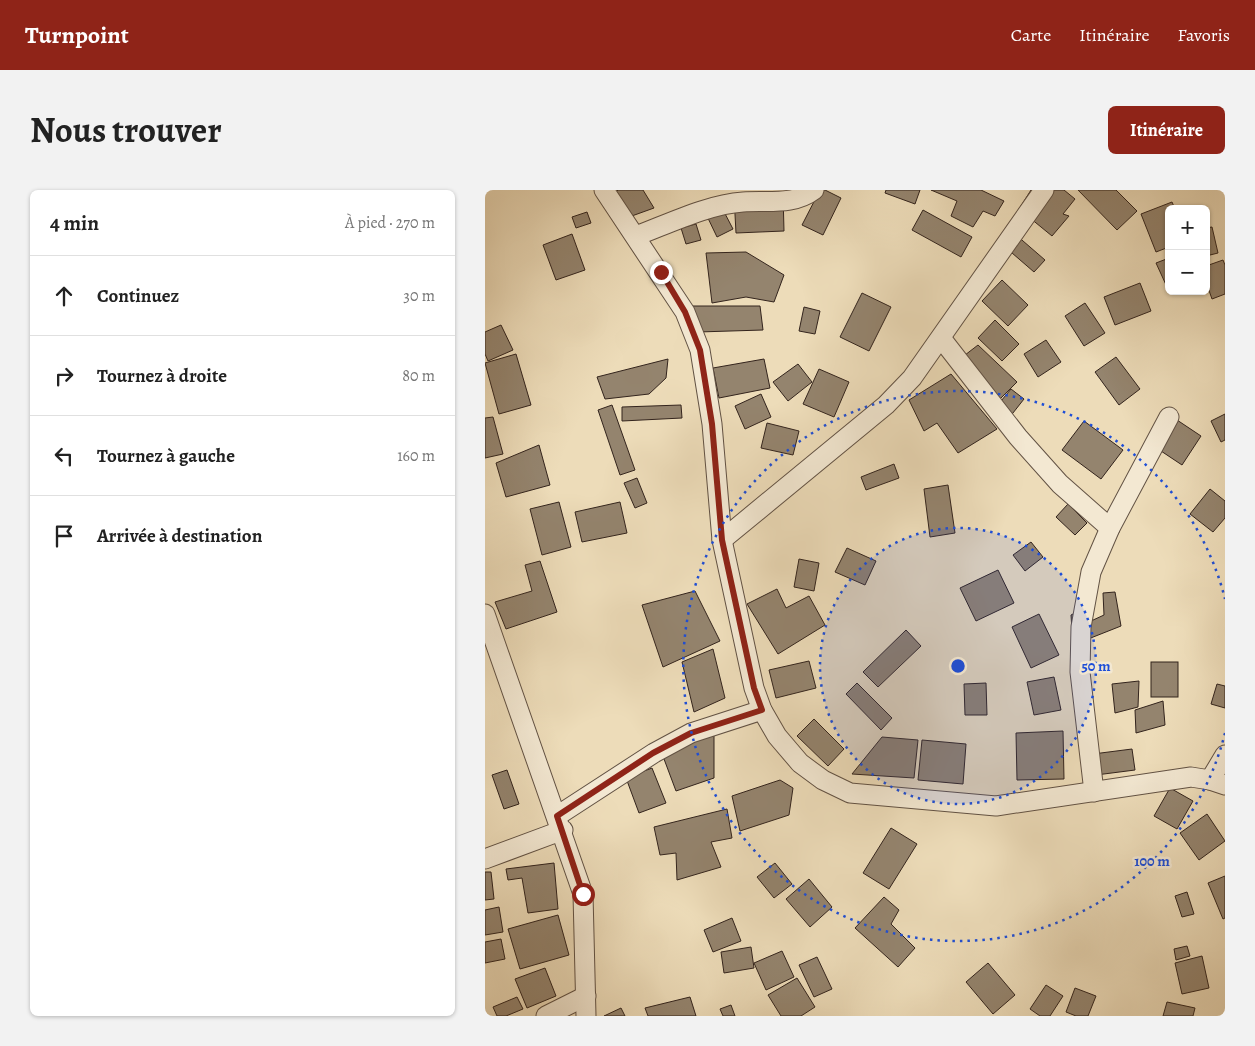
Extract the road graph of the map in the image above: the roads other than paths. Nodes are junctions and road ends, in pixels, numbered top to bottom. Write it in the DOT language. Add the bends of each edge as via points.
graph roads {
  1 [pos="604,190"];
  2 [pos="814,190"];
  3 [pos="1044,190"];
  4 [pos="636,236"];
  5 [pos="941,338"];
  6 [pos="1169,416"];
  7 [pos="1110,528"];
  8 [pos="722,540"];
  9 [pos="485,614"];
  10 [pos="762,710"];
  11 [pos="1225,755"];
  12 [pos="1217,782"];
  13 [pos="1094,792"];
  14 [pos="560,823"];
  15 [pos="485,859"];
  16 [pos="586,996"];
  17 [pos="546,1016"];
  18 [pos="586,1016"];
  1 -- 4 [label="street"];
  2 -- 4 [label="street" via="791,201 726,204"];
  3 -- 5 [label="street"];
  4 -- 8 [label="street" via="685,312 700,350 712,424"];
  5 -- 7 [label="street" via="1018,437 1060,484"];
  5 -- 8 [label="street" via="912,378 886,405"];
  6 -- 7 [label="street"];
  7 -- 13 [label="street" via="1091,572 1081,627 1080,672"];
  8 -- 10 [label="street" via="754,688"];
  9 -- 14 [label="street"];
  10 -- 13 [label="street" via="777,736 800,763 823,780 850,793 996,806"];
  10 -- 14 [label="street" via="691,733 661,749"];
  11 -- 12 [label="street"];
  12 -- 13 [label="street" via="1191,777"];
  14 -- 15 [label="street"];
  14 -- 16 [label="street" via="583,894"];
  16 -- 17 [label="street"];
  16 -- 18 [label="street"];
}
